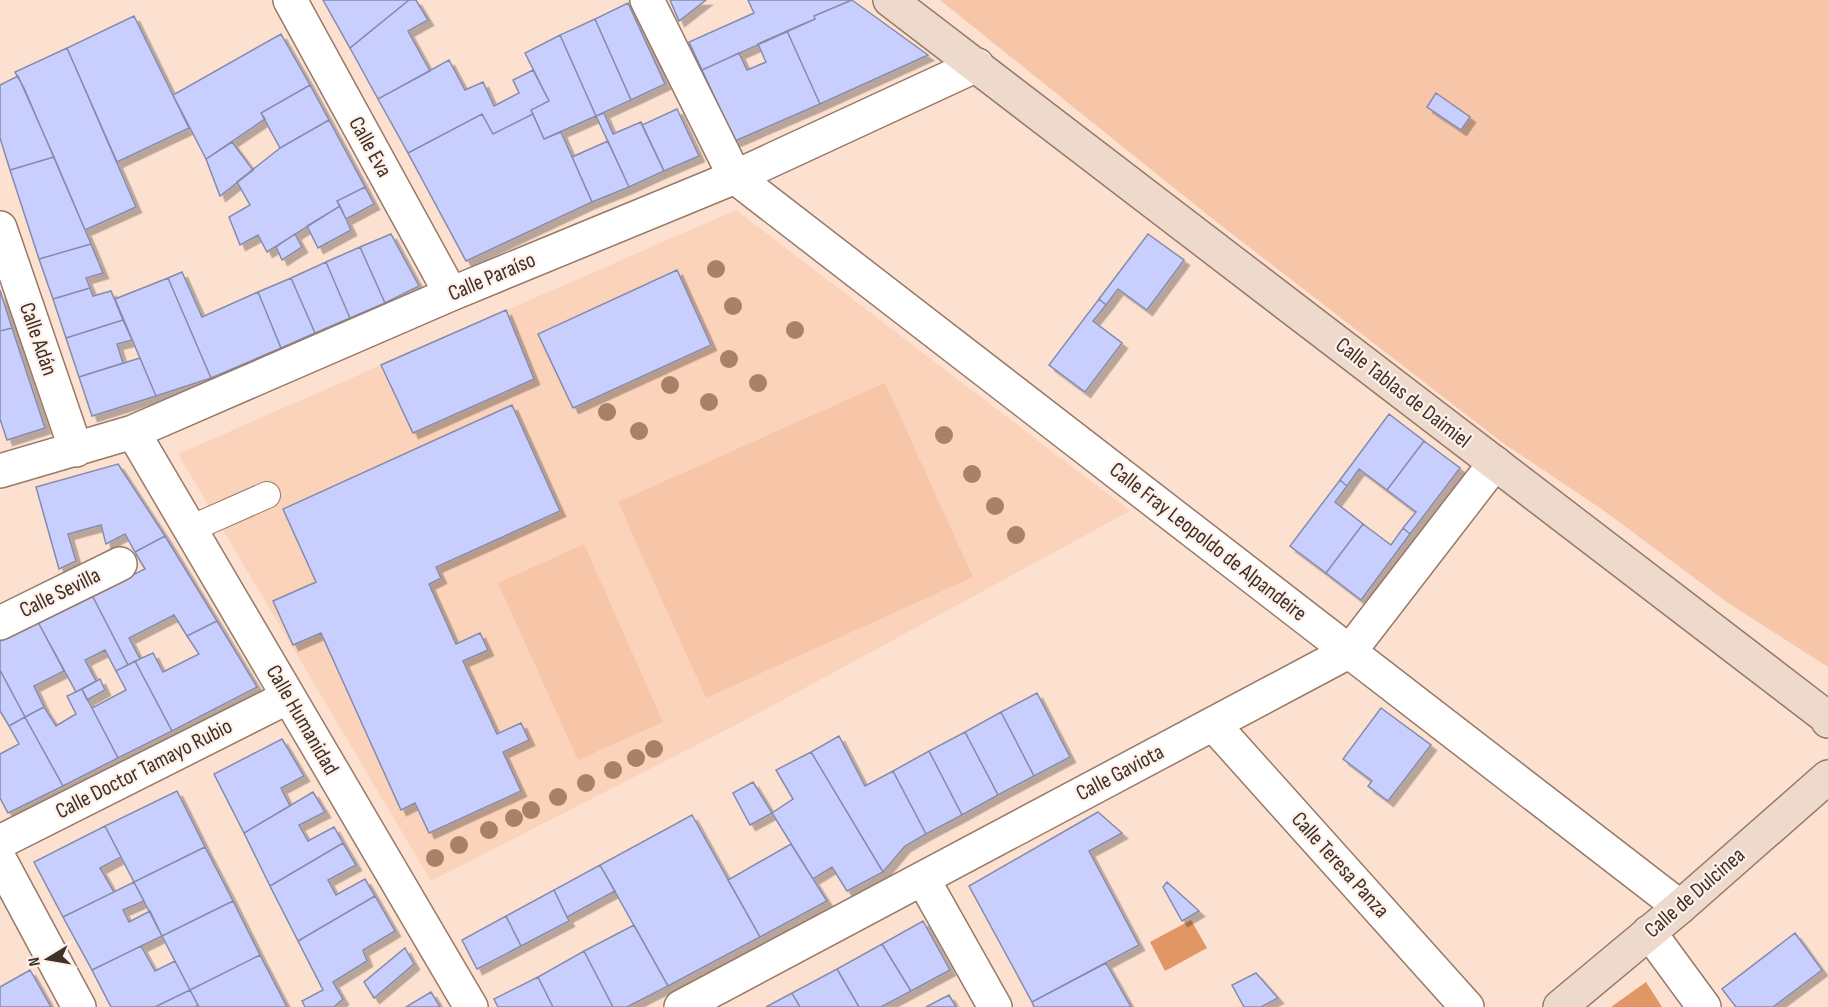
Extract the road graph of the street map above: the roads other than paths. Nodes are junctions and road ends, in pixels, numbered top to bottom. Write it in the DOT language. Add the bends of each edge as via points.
graph roads {
  1 [pos="290,0"];
  2 [pos="647,0"];
  3 [pos="890,0"];
  4 [pos="977,65"];
  5 [pos="735,177"];
  6 [pos="0,228"];
  7 [pos="451,294"];
  8 [pos="134,432"];
  9 [pos="76,450"];
  10 [pos="1495,463"];
  11 [pos="0,471"];
  12 [pos="267,495"];
  13 [pos="190,529"];
  14 [pos="120,564"];
  15 [pos="0,623"];
  16 [pos="1350,651"];
  17 [pos="288,697"];
  18 [pos="1828,722"];
  19 [pos="1213,724"];
  20 [pos="1828,777"];
  21 [pos="0,842"];
  22 [pos="0,860"];
  23 [pos="923,879"];
  24 [pos="1680,907"];
  25 [pos="1649,932"];
  26 [pos="79,1007"];
  27 [pos="471,1007"];
  28 [pos="681,1007"];
  29 [pos="995,1007"];
  30 [pos="1467,1007"];
  31 [pos="1560,1007"];
  32 [pos="1704,1007"];
  1 -- 7 [label="street, Calle Eva"];
  2 -- 5 [label="street"];
  3 -- 4 [label="street, Calle Tablas de Daimiel"];
  4 -- 5 [label="street, Calle Paraíso"];
  4 -- 10 [label="street, Calle Tablas de Daimiel"];
  5 -- 7 [label="street, Calle Paraíso"];
  5 -- 16 [label="street, Calle Fray Leopoldo de Alpandeire"];
  6 -- 9 [label="street, Calle Adán"];
  7 -- 8 [label="street, Calle Paraíso"];
  8 -- 9 [label="street, Calle Paraíso"];
  8 -- 13 [label="street, Calle Humanidad"];
  9 -- 11 [label="street, Calle Paraíso"];
  10 -- 16 [label="street, Calle Gaviota"];
  10 -- 18 [label="street, Calle Tablas de Daimiel"];
  12 -- 13 [label="lane"];
  13 -- 17 [label="street, Calle Humanidad"];
  14 -- 15 [label="street, Calle Sevilla"];
  16 -- 19 [label="street, Calle Gaviota"];
  16 -- 24 [label="street, Calle Fray Leopoldo de Alpandeire"];
  17 -- 21 [label="street, Calle Doctor Tamayo Rubio"];
  17 -- 27 [label="street, Calle Humanidad"];
  19 -- 23 [label="street, Calle Gaviota"];
  19 -- 30 [label="street, Calle Teresa Panza"];
  20 -- 24 [label="street, Calle de Dulcinea"];
  22 -- 26 [label="street"];
  23 -- 28 [label="street, Calle Gaviota"];
  23 -- 29 [label="street"];
  24 -- 25 [label="street, Calle de Dulcinea"];
  25 -- 31 [label="street, Calle de Dulcinea"];
  25 -- 32 [label="street"];
}
